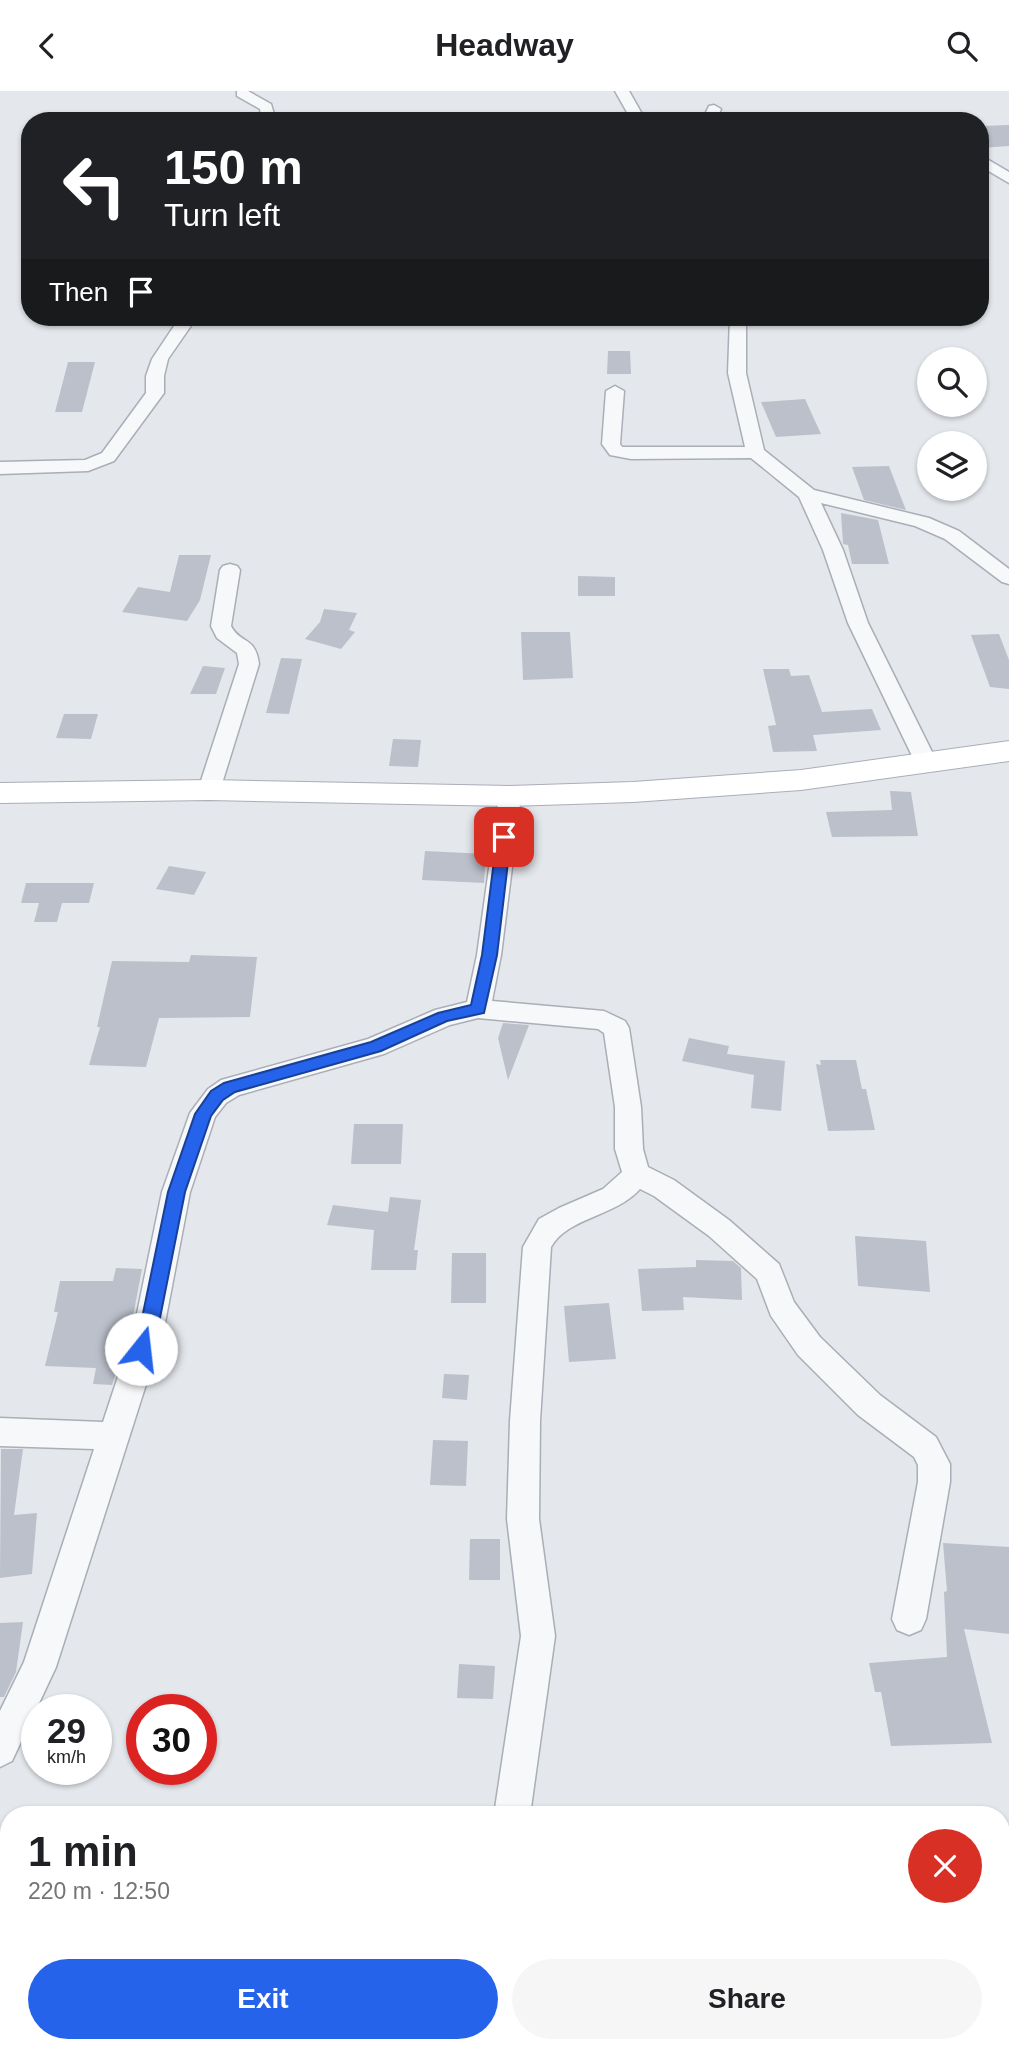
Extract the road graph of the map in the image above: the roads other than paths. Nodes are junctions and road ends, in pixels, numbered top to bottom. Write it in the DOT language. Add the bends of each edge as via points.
graph roads {
  1 [pos="622,91"];
  2 [pos="242,93"];
  3 [pos="267,112"];
  4 [pos="634,112"];
  5 [pos="989,165"];
  6 [pos="1009,179"];
  7 [pos="181,326"];
  8 [pos="738,326"];
  9 [pos="615,391"];
  10 [pos="755,452"];
  11 [pos="0,468"];
  12 [pos="807,494"];
  13 [pos="230,570"];
  14 [pos="1009,578"];
  15 [pos="1009,751"];
  16 [pos="926,762"];
  17 [pos="209,790"];
  18 [pos="0,793"];
  19 [pos="510,796"];
  20 [pos="478,1009"];
  21 [pos="636,1174"];
  22 [pos="0,1432"];
  23 [pos="112,1436"];
  24 [pos="909,1619"];
  25 [pos="0,1749"];
  26 [pos="513,1806"];
  1 -- 4 [label="street"];
  2 -- 3 [label="street"];
  5 -- 6 [label="street"];
  7 -- 11 [label="street" via="160,359 155,393 108,457 88,465"];
  8 -- 10 [label="street" via="737,373"];
  9 -- 10 [label="street" via="611,444 616,451"];
  10 -- 12 [label="street"];
  12 -- 14 [label="street" via="922,522 952,535"];
  12 -- 16 [label="street" via="858,622"];
  13 -- 17 [label="street" via="221,626 224,634 247,650 249,664"];
  15 -- 16 [label="main road"];
  16 -- 19 [label="main road" via="787,781 633,793"];
  17 -- 18 [label="main road"];
  17 -- 19 [label="main road"];
  19 -- 20 [label="street"];
  20 -- 21 [label="street" via="612,1023"];
  20 -- 23 [label="street" via="444,1017 375,1047 249,1080 217,1096 204,1114 176,1192 149,1328"];
  21 -- 24 [label="street" via="664,1188 758,1260 769,1272 781,1307 809,1346 869,1405 925,1447 934,1464 934,1482"];
  21 -- 26 [label="street" via="612,1197 545,1229 537,1247 523,1519 538,1636"];
  22 -- 23 [label="street"];
  23 -- 25 [label="street" via="39,1667"];
}
